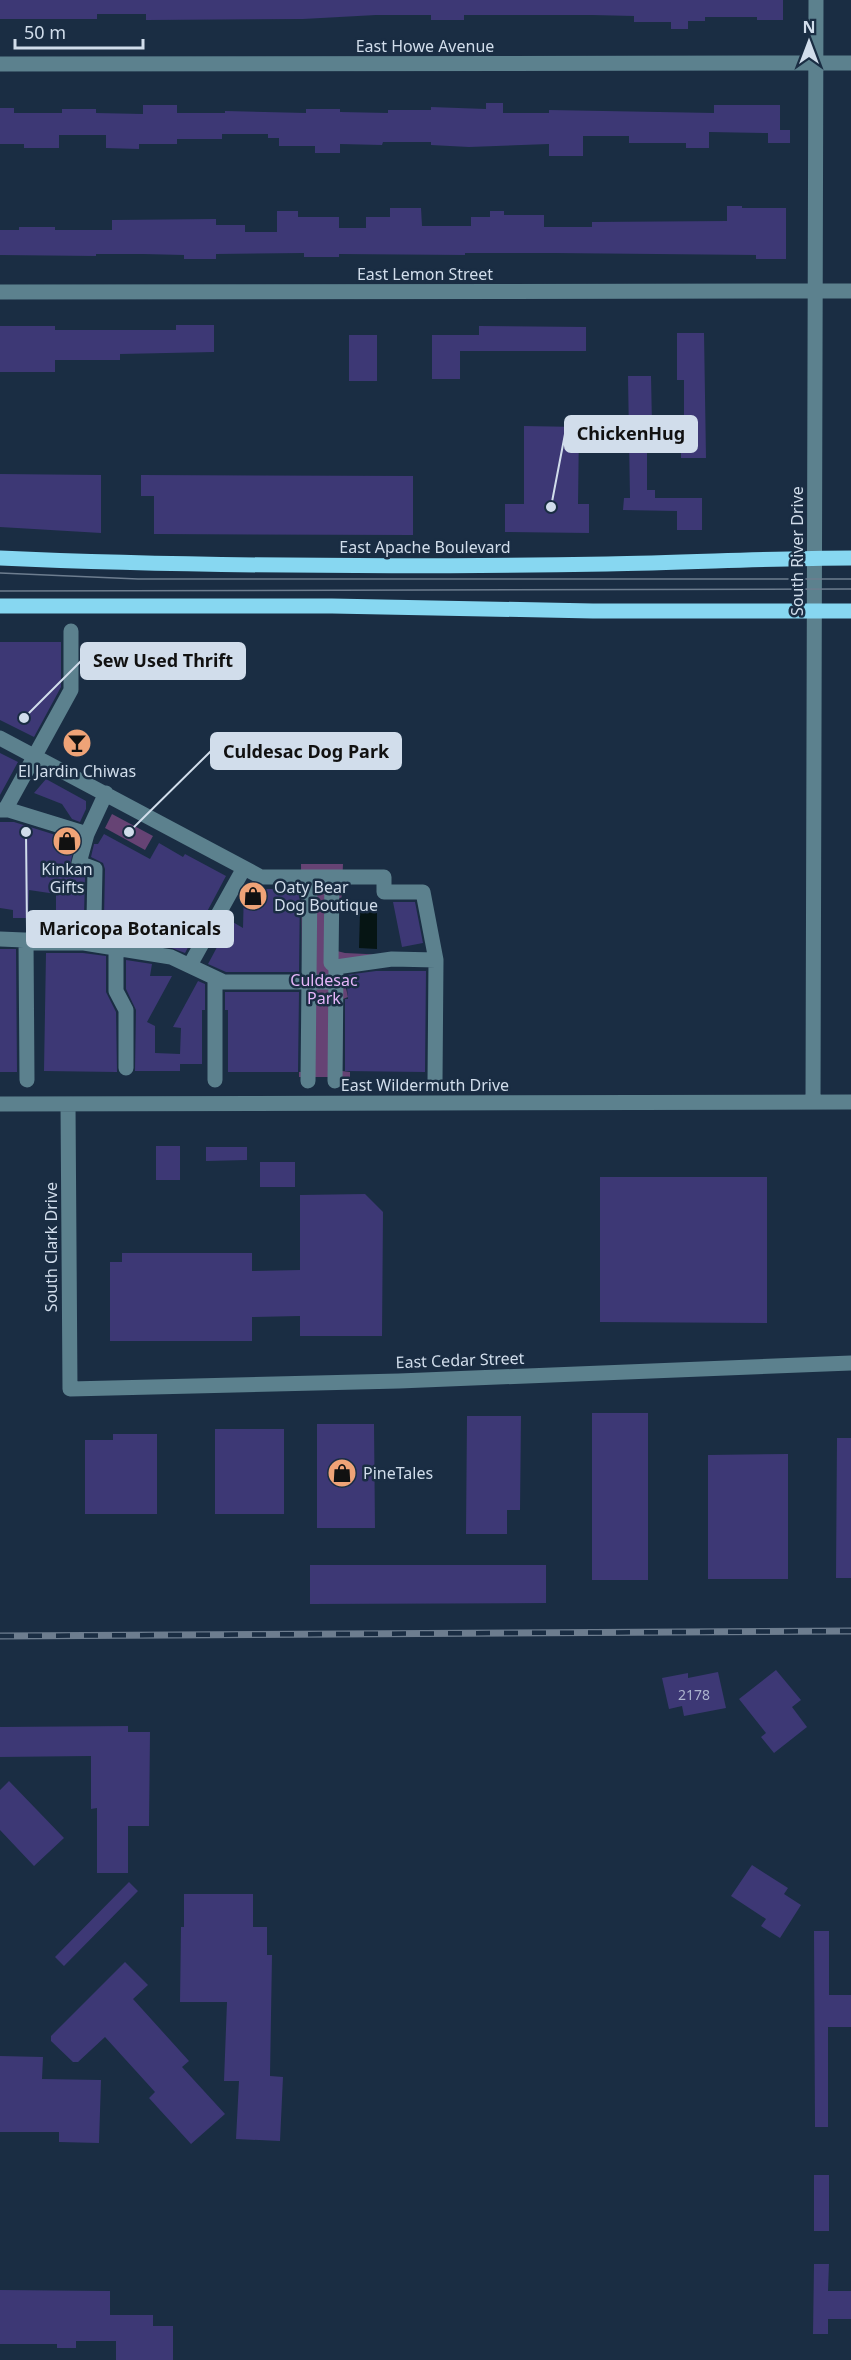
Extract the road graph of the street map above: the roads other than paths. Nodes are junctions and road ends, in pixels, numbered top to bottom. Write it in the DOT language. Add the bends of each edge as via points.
graph roads {
  1 [pos="816,0"];
  2 [pos="816,63"];
  3 [pos="851,63"];
  4 [pos="0,64"];
  5 [pos="814,291"];
  6 [pos="851,291"];
  7 [pos="0,292"];
  8 [pos="0,558"];
  9 [pos="814,558"];
  10 [pos="851,558"];
  11 [pos="0,606"];
  12 [pos="815,611"];
  13 [pos="851,611"];
  14 [pos="71,632"];
  15 [pos="0,738"];
  16 [pos="34,756"];
  17 [pos="106,793"];
  18 [pos="3,810"];
  19 [pos="87,834"];
  20 [pos="243,868"];
  21 [pos="310,877"];
  22 [pos="332,877"];
  23 [pos="0,939"];
  24 [pos="26,940"];
  25 [pos="82,943"];
  26 [pos="117,948"];
  27 [pos="436,960"];
  28 [pos="190,965"];
  29 [pos="336,975"];
  30 [pos="215,978"];
  31 [pos="309,982"];
  32 [pos="126,1068"];
  33 [pos="27,1080"];
  34 [pos="215,1080"];
  35 [pos="308,1081"];
  36 [pos="335,1081"];
  37 [pos="435,1082"];
  38 [pos="813,1102"];
  39 [pos="851,1102"];
  40 [pos="0,1104"];
  41 [pos="68,1104"];
  42 [pos="851,1363"];
  43 [pos="70,1389"];
  1 -- 2 [label="street, South River Drive"];
  2 -- 3 [label="street, East Howe Avenue"];
  2 -- 4 [label="street, East Howe Avenue"];
  2 -- 5 [label="street, South River Drive"];
  5 -- 6 [label="street, East Lemon Street"];
  5 -- 7 [label="street, East Lemon Street"];
  5 -- 9 [label="street, South River Drive"];
  8 -- 9 [label="main road, East Apache Boulevard" via="332,565"];
  9 -- 10 [label="main road, East Apache Boulevard"];
  9 -- 12 [label="street, South River Drive"];
  11 -- 12 [label="main road"];
  12 -- 13 [label="main road"];
  12 -- 38 [label="street, South River Drive"];
  14 -- 16 [label="street" via="71,690"];
  15 -- 16 [label="street"];
  16 -- 17 [label="street"];
  16 -- 18 [label="street"];
  17 -- 19 [label="street"];
  17 -- 20 [label="street"];
  18 -- 19 [label="street"];
  19 -- 25 [label="street" via="79,862 95,869 94,918"];
  20 -- 21 [label="street" via="261,877"];
  20 -- 28 [label="street"];
  21 -- 22 [label="street"];
  21 -- 31 [label="street"];
  22 -- 27 [label="street" via="384,877 384,892 423,892"];
  22 -- 29 [label="street" via="331,963"];
  23 -- 24 [label="street"];
  24 -- 25 [label="street"];
  24 -- 33 [label="street"];
  25 -- 26 [label="street"];
  26 -- 28 [label="street" via="171,957"];
  26 -- 32 [label="street" via="116,991 126,1010"];
  27 -- 29 [label="street" via="392,959"];
  27 -- 37 [label="street"];
  28 -- 30 [label="street"];
  29 -- 31 [label="street"];
  29 -- 36 [label="street"];
  30 -- 31 [label="street" via="224,982"];
  30 -- 34 [label="street"];
  31 -- 35 [label="street"];
  38 -- 39 [label="street, East Wildermuth Drive"];
  38 -- 41 [label="street, East Wildermuth Drive"];
  40 -- 41 [label="street, East Wildermuth Drive"];
  41 -- 43 [label="street, South Clark Drive"];
  42 -- 43 [label="street, East Cedar Street"];
}
